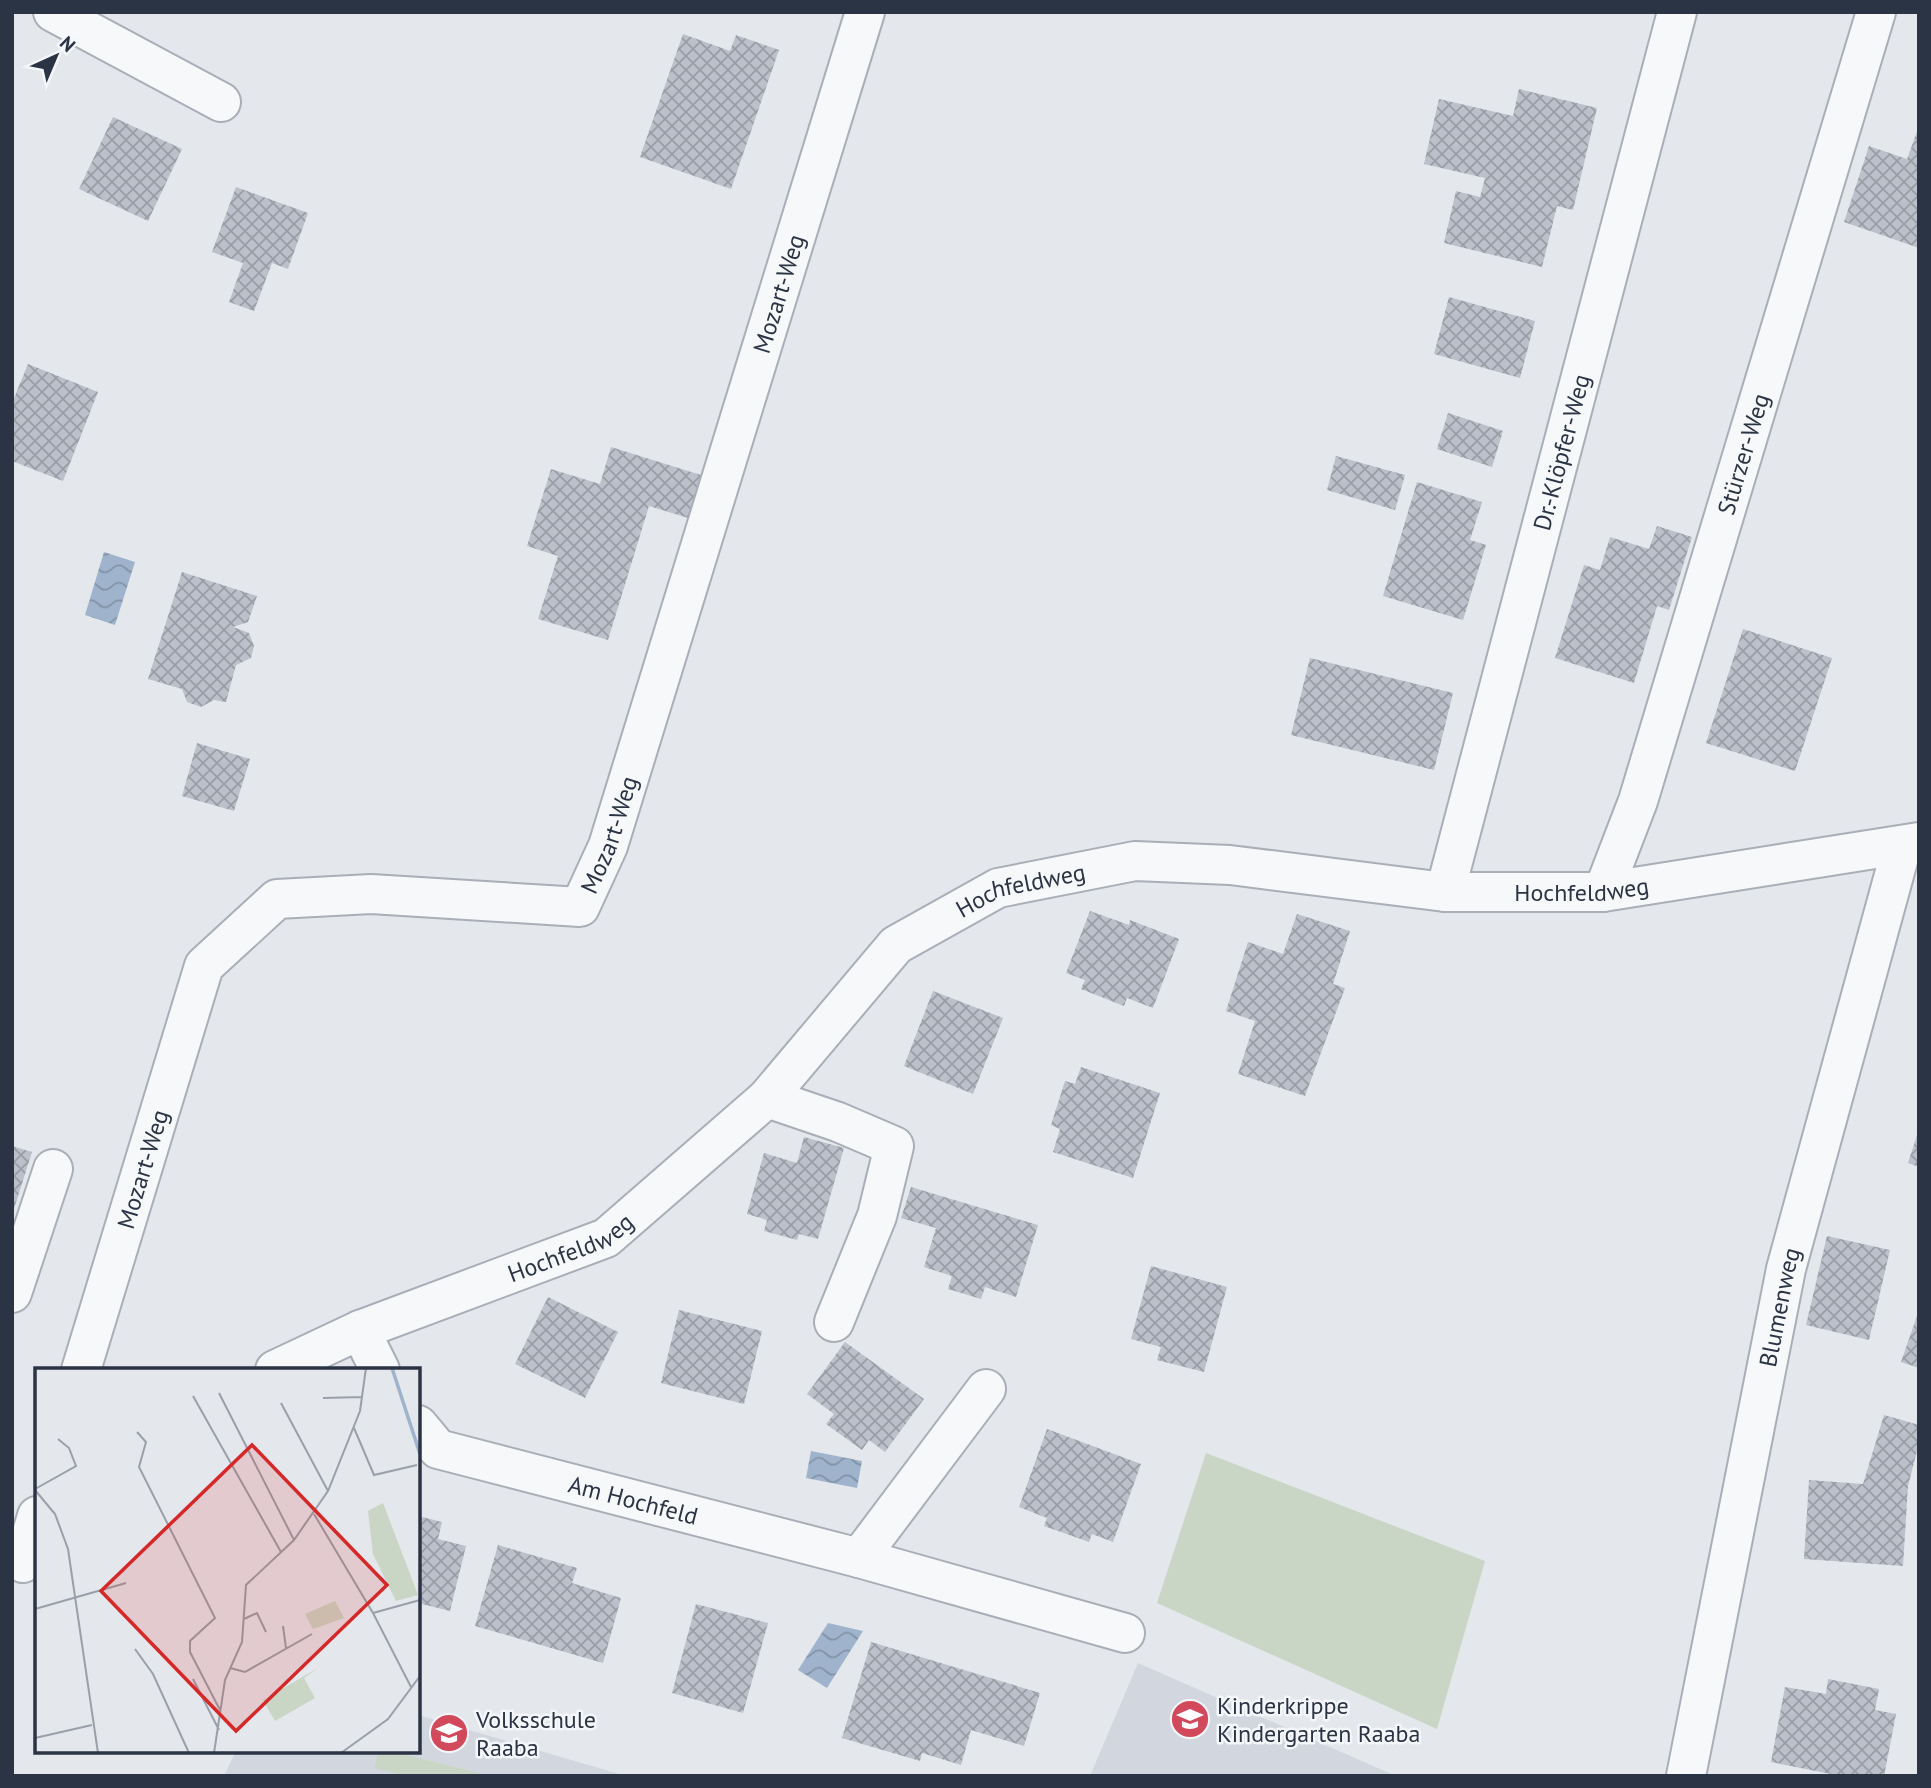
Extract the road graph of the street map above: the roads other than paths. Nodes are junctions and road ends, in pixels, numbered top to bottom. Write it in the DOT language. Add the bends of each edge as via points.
graph roads {
  1 [pos="53,12"];
  2 [pos="865,12"];
  3 [pos="1677,12"];
  4 [pos="1876,12"];
  5 [pos="221,102"];
  6 [pos="1910,844"];
  7 [pos="1446,892"];
  8 [pos="1603,892"];
  9 [pos="767,1098"];
  10 [pos="53,1169"];
  11 [pos="12,1293"];
  12 [pos="834,1322"];
  13 [pos="360,1330"];
  14 [pos="82,1368"];
  15 [pos="279,1368"];
  16 [pos="379,1368"];
  17 [pos="986,1390"];
  18 [pos="420,1427"];
  19 [pos="35,1523"];
  20 [pos="859,1558"];
  21 [pos="24,1562"];
  22 [pos="1125,1633"];
  23 [pos="1686,1776"];
  1 -- 5 [label="street"];
  2 -- 14 [label="street, Mozart-Weg" via="612,833 580,906 371,894 277,899 204,966"];
  3 -- 7 [label="street, Dr.-Klöpfer-Weg"];
  4 -- 8 [label="street, Stürzer-Weg" via="1638,801"];
  6 -- 8 [label="street, Hochfeldweg"];
  6 -- 23 [label="street, Blumenweg" via="1786,1269"];
  7 -- 8 [label="street, Hochfeldweg"];
  7 -- 9 [label="street, Hochfeldweg" via="1230,865 1135,861 999,888 896,945"];
  9 -- 12 [label="street" via="894,1146 877,1216"];
  9 -- 13 [label="street, Hochfeldweg" via="606,1238"];
  10 -- 11 [label="street"];
  13 -- 15 [label="street, Hochfeldweg"];
  13 -- 16 [label="street"];
  17 -- 20 [label="street"];
  18 -- 20 [label="street, Am Hochfeld" via="438,1449"];
  19 -- 21 [label="street"];
  20 -- 22 [label="street, Am Hochfeld"];
}
